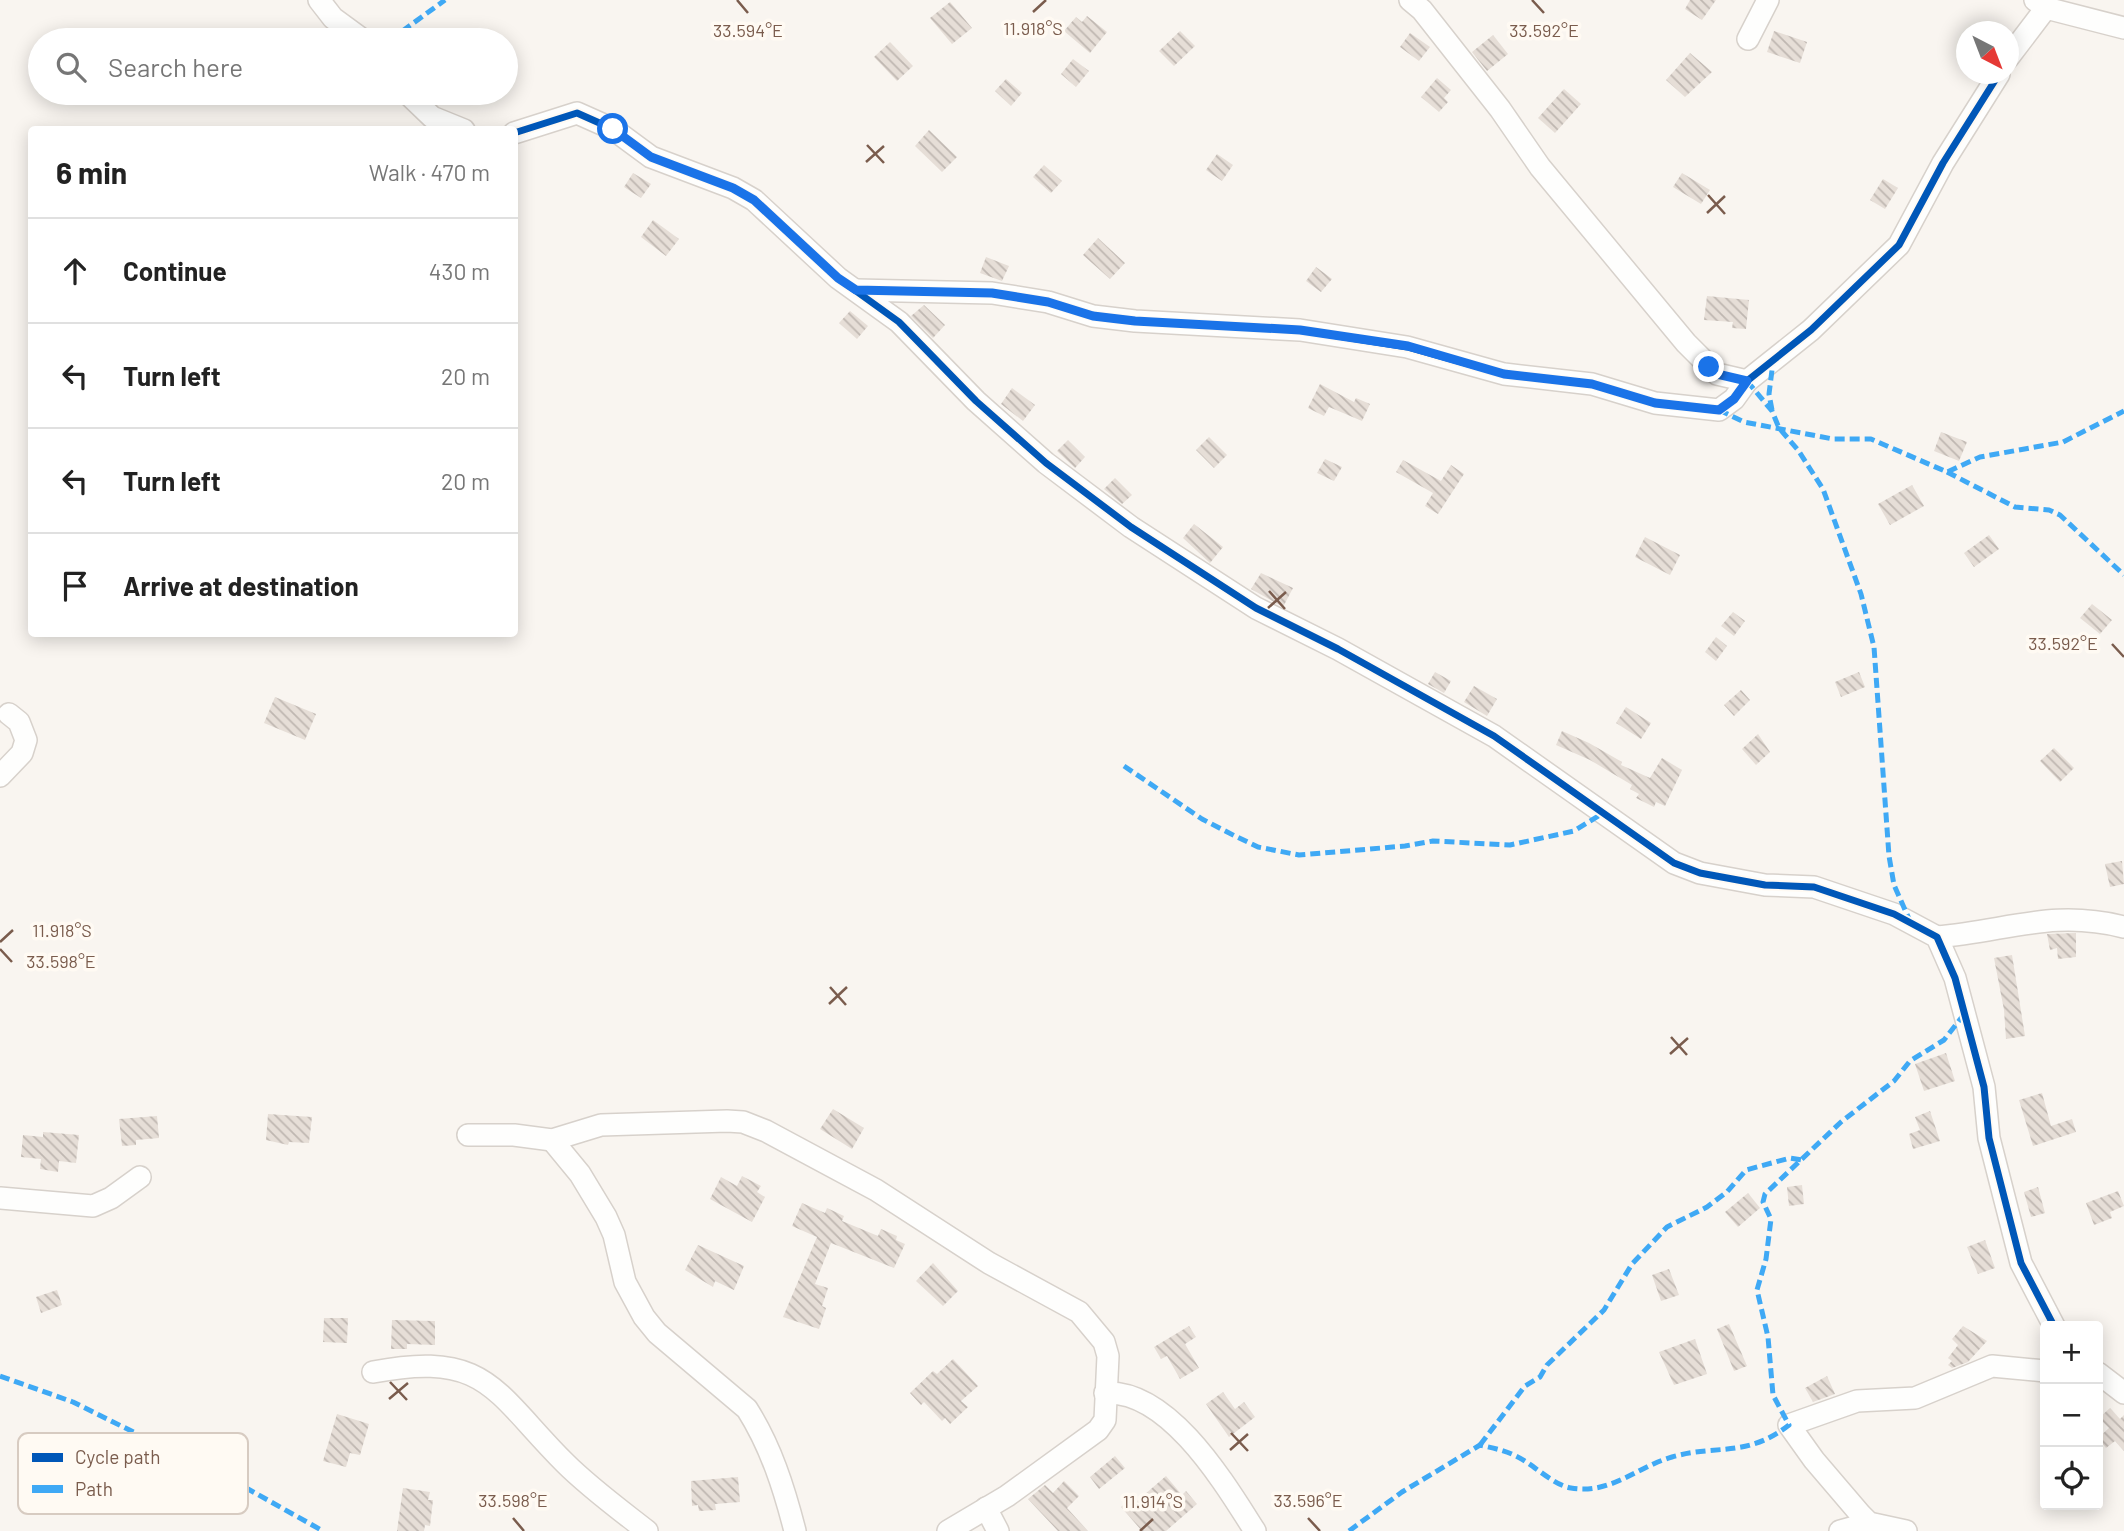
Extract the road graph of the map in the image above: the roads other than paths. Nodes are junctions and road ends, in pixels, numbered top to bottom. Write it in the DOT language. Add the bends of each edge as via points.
graph roads {
  1 [pos="318,0"];
  2 [pos="1410,0"];
  3 [pos="1768,0"];
  4 [pos="2041,4"];
  5 [pos="347,28"];
  6 [pos="2124,29"];
  7 [pos="1748,39"];
  8 [pos="2019,40"];
  9 [pos="1993,84"];
  10 [pos="420,105"];
  11 [pos="454,126"];
  12 [pos="518,132"];
  13 [pos="856,290"];
  14 [pos="1747,381"];
  15 [pos="9,714"];
  16 [pos="0,776"];
  17 [pos="2124,927"];
  18 [pos="1937,937"];
  19 [pos="468,1135"];
  20 [pos="552,1140"];
  21 [pos="140,1177"];
  22 [pos="0,1198"];
  23 [pos="2051,1321"];
  24 [pos="2040,1371"];
  25 [pos="373,1372"];
  26 [pos="1105,1393"];
  27 [pos="986,1508"];
  28 [pos="1870,1523"];
  29 [pos="647,1531"];
  30 [pos="795,1531"];
  31 [pos="948,1531"];
  32 [pos="998,1531"];
  33 [pos="1255,1531"];
  34 [pos="1840,1531"];
  35 [pos="1906,1531"];
  1 -- 5 [label="street"];
  2 -- 14 [label="street" via="1686,343 1717,374"];
  3 -- 7 [label="street"];
  4 -- 6 [label="street"];
  4 -- 8 [label="street"];
  9 -- 14 [label="street" via="1899,245 1811,330"];
  10 -- 11 [label="street" via="432,117"];
  12 -- 13 [label="street" via="577,113 594,119 651,157 754,200"];
  13 -- 14 [label="street" via="992,293 1048,302 1093,316 1300,330 1408,346 1504,374 1592,384 1638,399 1703,410 1726,406"];
  13 -- 18 [label="street" via="899,323 1046,463 1131,527 1256,608 1494,736 1660,855 1700,873 1780,887 1814,887 1894,914"];
  15 -- 16 [label="street" via="19,722 26,740 22,752"];
  17 -- 18 [label="street" via="2053,918"];
  18 -- 23 [label="street" via="1955,978 1984,1087 1989,1139 2021,1263"];
  19 -- 20 [label="street"];
  20 -- 26 [label="street" via="619,1123 727,1121 754,1125 876,1190 999,1269 1079,1312 1104,1342 1108,1356"];
  20 -- 30 [label="street" via="607,1217 625,1282 644,1317 747,1409 756,1423 785,1492"];
  21 -- 22 [label="street" via="93,1206"];
  24 -- 28 [label="street" via="1992,1366 1915,1398 1857,1401 1789,1425 1847,1501"];
  25 -- 29 [label="street" via="429,1366 457,1368 478,1376 512,1404 582,1479"];
  26 -- 27 [label="street" via="1105,1420 1098,1430"];
  26 -- 33 [label="street" via="1119,1392 1142,1400 1195,1443"];
  27 -- 31 [label="street"];
  27 -- 32 [label="street"];
  28 -- 34 [label="street"];
  28 -- 35 [label="street"];
}
